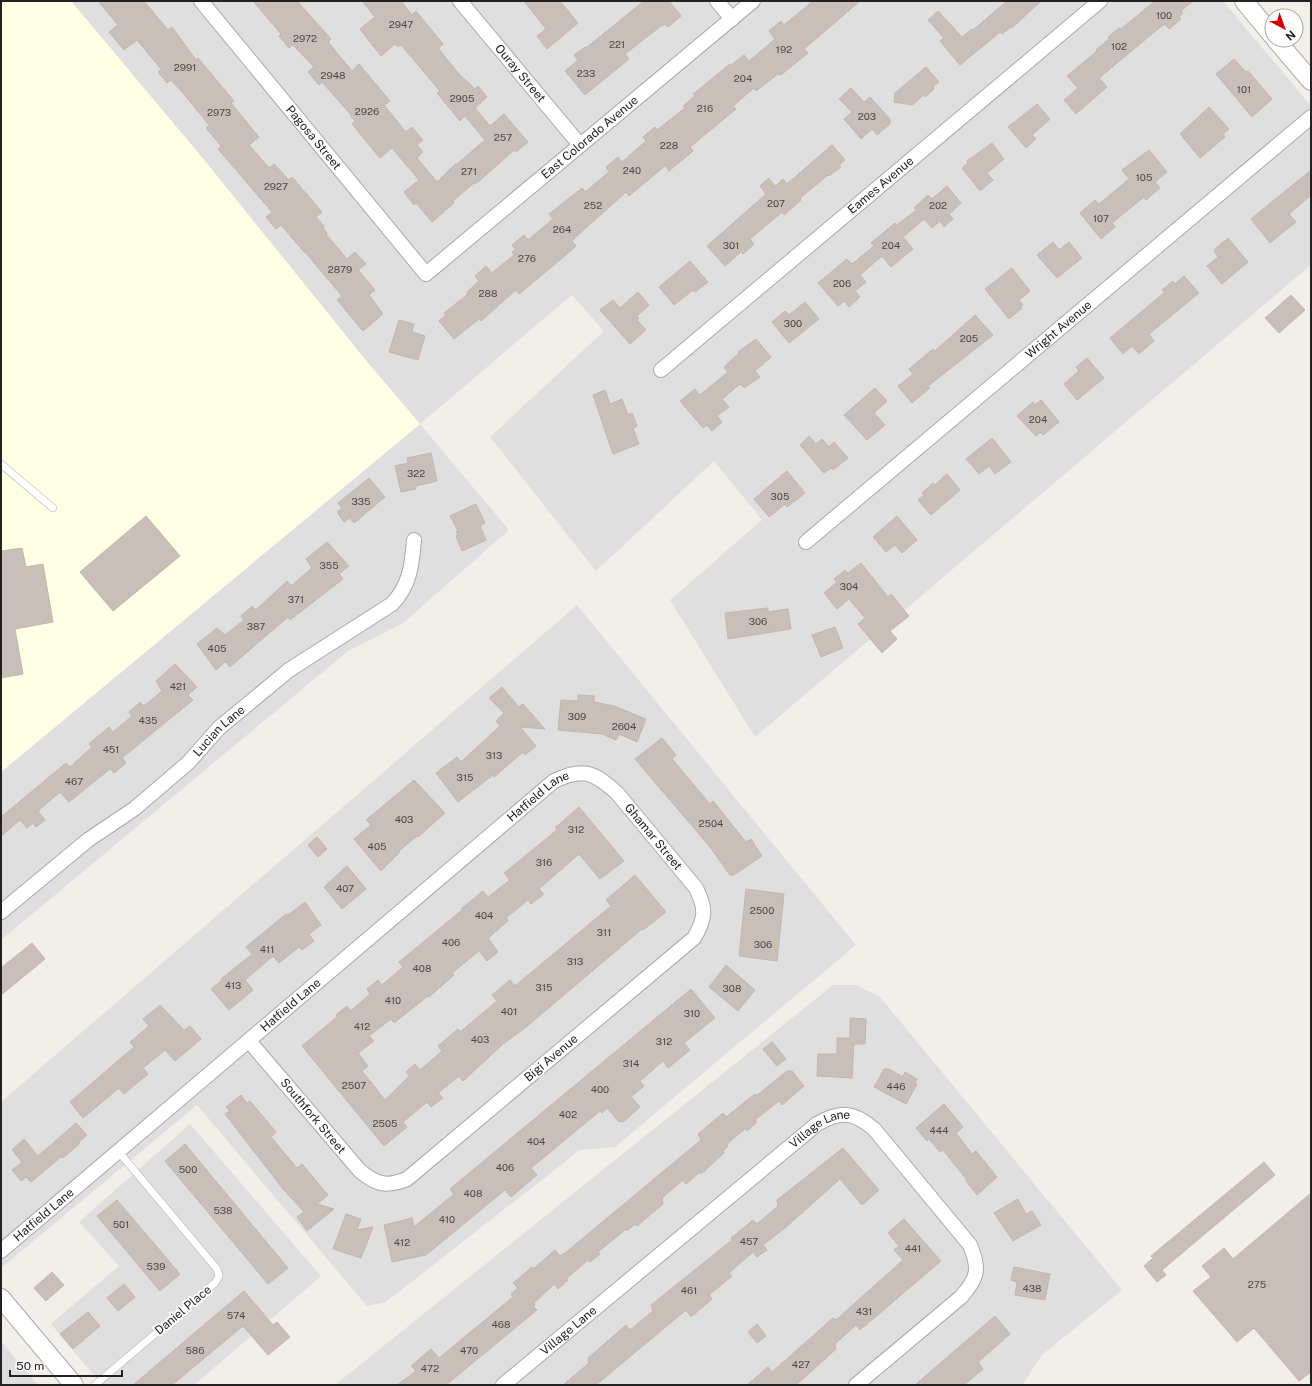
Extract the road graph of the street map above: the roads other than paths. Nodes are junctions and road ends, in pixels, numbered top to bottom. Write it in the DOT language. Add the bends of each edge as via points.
graph roads {
  1 [pos="201,1"];
  2 [pos="460,1"];
  3 [pos="717,1"];
  4 [pos="753,1"];
  5 [pos="1100,1"];
  6 [pos="1244,1"];
  7 [pos="732,19"];
  8 [pos="1264,25"];
  9 [pos="1283,48"];
  10 [pos="1311,81"];
  11 [pos="1311,117"];
  12 [pos="580,145"];
  13 [pos="426,274"];
  14 [pos="662,370"];
  15 [pos="1,464"];
  16 [pos="53,508"];
  17 [pos="414,540"];
  18 [pos="806,542"];
  19 [pos="587,772"];
  20 [pos="1,912"];
  21 [pos="704,914"];
  22 [pos="249,1040"];
  23 [pos="118,1151"];
  24 [pos="383,1184"];
  25 [pos="1,1251"];
  26 [pos="1,1298"];
  27 [pos="74,1385"];
  28 [pos="94,1385"];
  29 [pos="503,1385"];
  30 [pos="856,1385"];
  1 -- 13 [label="street, Pagosa Street"];
  2 -- 12 [label="street, Ouray Street"];
  3 -- 7 [label="street"];
  4 -- 7 [label="street, East Colorado Avenue"];
  5 -- 14 [label="street, Eames Avenue"];
  6 -- 8 [label="street"];
  7 -- 12 [label="street, East Colorado Avenue"];
  9 -- 10 [label="street"];
  11 -- 18 [label="street, Wright Avenue"];
  12 -- 13 [label="street, East Colorado Avenue"];
  15 -- 16 [label="lane"];
  17 -- 20 [label="street, Lucian Lane" via="410,576 400,596 392,604 290,670 219,728 188,763 140,804 122,819 88,840"];
  19 -- 21 [label="street, Ghamar Street" via="602,780 622,799 696,888 702,900"];
  19 -- 22 [label="street, Hatfield Lane" via="569,774 554,781"];
  21 -- 24 [label="street, Bigi Avenue" via="694,938 407,1179 395,1184"];
  22 -- 23 [label="street, Hatfield Lane"];
  22 -- 24 [label="street, Southfork Street" via="360,1171 370,1180"];
  23 -- 25 [label="street, Hatfield Lane"];
  23 -- 28 [label="lane, Daniel Place" via="217,1269 219,1276 215,1283"];
  26 -- 27 [label="street"];
  29 -- 30 [label="street, Village Lane" via="817,1124 831,1116 846,1114 861,1118 874,1129 970,1245 976,1259 977,1274 961,1297"];
}
